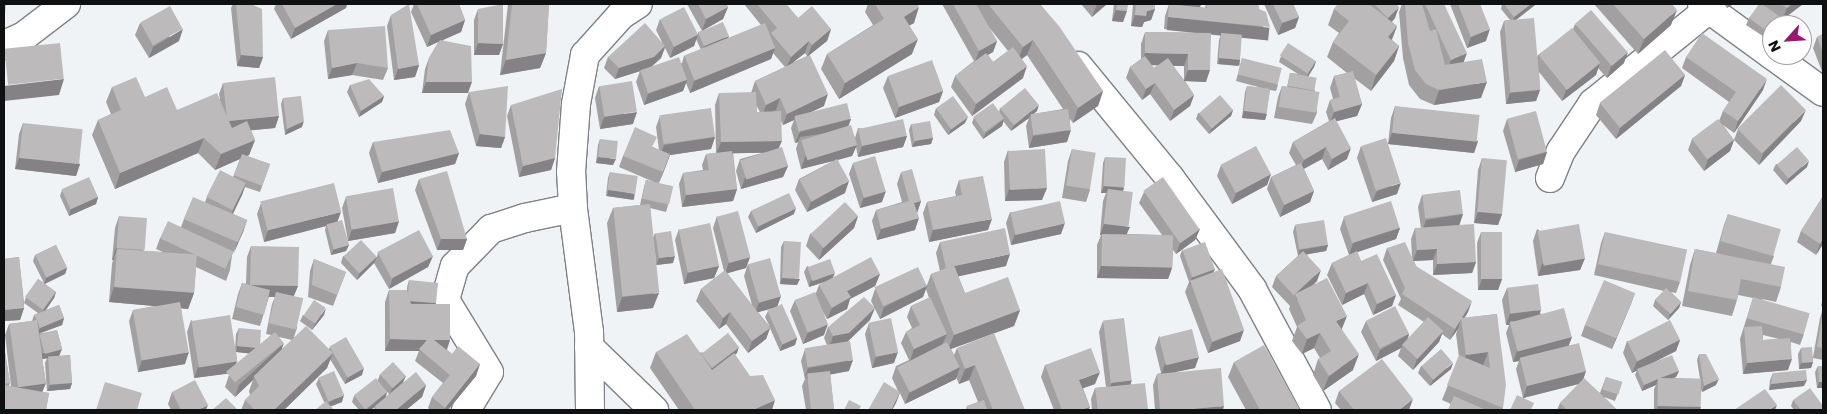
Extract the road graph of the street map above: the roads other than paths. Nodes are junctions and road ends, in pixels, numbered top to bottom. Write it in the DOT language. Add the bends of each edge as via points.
graph roads {
  1 [pos="66,4"];
  2 [pos="1705,6"];
  3 [pos="625,7"];
  4 [pos="4,45"];
  5 [pos="1762,48"];
  6 [pos="1064,49"];
  7 [pos="1786,65"];
  8 [pos="1823,92"];
  9 [pos="1550,178"];
  10 [pos="573,208"];
  11 [pos="589,347"];
  12 [pos="466,410"];
  13 [pos="590,410"];
  14 [pos="654,410"];
  15 [pos="1317,410"];
  1 -- 4 [label="street" via="24,36"];
  2 -- 5 [label="street"];
  2 -- 9 [label="street" via="1593,103 1561,151"];
  3 -- 10 [label="street" via="585,55 576,104 571,172"];
  6 -- 15 [label="street" via="1170,178 1252,289"];
  7 -- 8 [label="street"];
  10 -- 11 [label="street"];
  10 -- 12 [label="street" via="491,229 455,266 445,300 489,372"];
  11 -- 13 [label="street"];
  11 -- 14 [label="street"];
}
